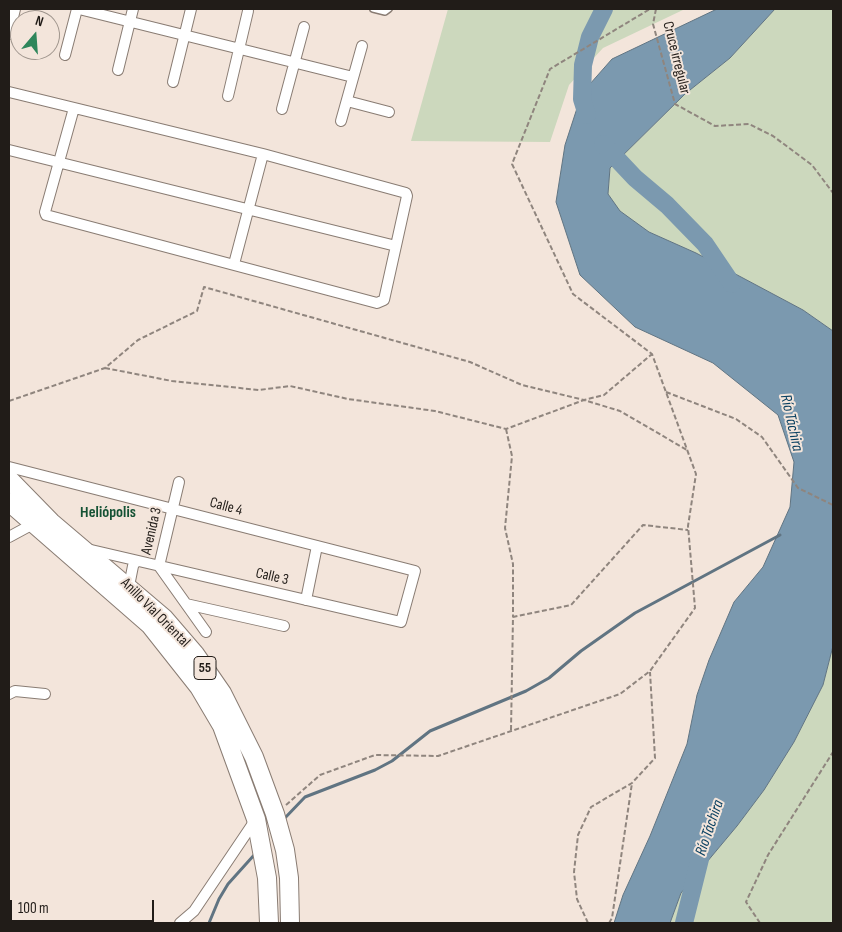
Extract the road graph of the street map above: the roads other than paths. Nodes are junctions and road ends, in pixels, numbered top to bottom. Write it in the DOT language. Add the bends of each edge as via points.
graph roads {
  1 [pos="15,9"];
  2 [pos="78,9"];
  3 [pos="133,9"];
  4 [pos="191,9"];
  5 [pos="373,9"];
  6 [pos="389,9"];
  7 [pos="248,11"];
  8 [pos="130,22"];
  9 [pos="304,27"];
  10 [pos="9,34"];
  11 [pos="185,35"];
  12 [pos="362,46"];
  13 [pos="239,49"];
  14 [pos="65,55"];
  15 [pos="295,62"];
  16 [pos="118,70"];
  17 [pos="353,77"];
  18 [pos="173,82"];
  19 [pos="9,92"];
  20 [pos="228,96"];
  21 [pos="346,101"];
  22 [pos="74,108"];
  23 [pos="282,109"];
  24 [pos="389,112"];
  25 [pos="341,121"];
  26 [pos="9,150"];
  27 [pos="263,154"];
  28 [pos="59,161"];
  29 [pos="248,210"];
  30 [pos="396,246"];
  31 [pos="234,264"];
  32 [pos="9,467"];
  33 [pos="30,473"];
  34 [pos="9,480"];
  35 [pos="179,482"];
  36 [pos="15,497"];
  37 [pos="173,508"];
  38 [pos="33,524"];
  39 [pos="9,537"];
  40 [pos="317,546"];
  41 [pos="84,548"];
  42 [pos="136,561"];
  43 [pos="159,566"];
  44 [pos="129,586"];
  45 [pos="306,600"];
  46 [pos="186,604"];
  47 [pos="401,622"];
  48 [pos="284,626"];
  49 [pos="206,632"];
  50 [pos="9,694"];
  51 [pos="45,694"];
  52 [pos="256,819"];
  53 [pos="180,923"];
  54 [pos="269,923"];
  55 [pos="290,923"];
  1 -- 10 [label="street"];
  2 -- 8 [label="street"];
  2 -- 14 [label="street"];
  3 -- 8 [label="street"];
  4 -- 11 [label="street"];
  5 -- 6 [label="lane" via="385,12"];
  7 -- 13 [label="street"];
  8 -- 11 [label="street"];
  8 -- 16 [label="street"];
  9 -- 15 [label="street"];
  11 -- 13 [label="street"];
  11 -- 18 [label="street"];
  12 -- 17 [label="street"];
  13 -- 15 [label="street"];
  13 -- 20 [label="street"];
  15 -- 17 [label="street"];
  15 -- 23 [label="street"];
  17 -- 21 [label="street"];
  19 -- 22 [label="street"];
  21 -- 24 [label="street"];
  21 -- 25 [label="street"];
  22 -- 27 [label="street"];
  22 -- 28 [label="street"];
  26 -- 28 [label="street"];
  27 -- 29 [label="street"];
  27 -- 30 [label="street" via="406,192"];
  28 -- 29 [label="street"];
  28 -- 31 [label="street" via="46,215"];
  29 -- 30 [label="street"];
  29 -- 31 [label="street"];
  30 -- 31 [label="street" via="384,300 378,303"];
  32 -- 33 [label="street, Calle 4"];
  33 -- 36 [label="street"];
  33 -- 37 [label="street, Calle 4"];
  34 -- 36 [label="highway, Anillo Vial Oriental / 55"];
  35 -- 37 [label="street, Avenida 3"];
  36 -- 38 [label="highway, Anillo Vial Oriental / 55"];
  36 -- 41 [label="highway, Anillo Vial Oriental / 55"];
  37 -- 40 [label="street, Calle 4"];
  37 -- 43 [label="street, Avenida 3"];
  38 -- 39 [label="street"];
  38 -- 52 [label="highway, Anillo Vial Oriental / 55" via="150,625 179,660 222,726"];
  40 -- 45 [label="street"];
  40 -- 47 [label="street, Calle 4" via="415,570"];
  41 -- 42 [label="street, Calle 3"];
  41 -- 44 [label="highway, Anillo Vial Oriental / 55"];
  42 -- 43 [label="street, Calle 3"];
  42 -- 44 [label="street"];
  43 -- 45 [label="street, Calle 3"];
  43 -- 46 [label="street, Avenida 3"];
  44 -- 55 [label="highway, Anillo Vial Oriental / 55" via="164,618 195,654 222,694 254,757 285,850"];
  45 -- 47 [label="street, Calle 3"];
  46 -- 48 [label="street"];
  46 -- 49 [label="street, Avenida 3"];
  50 -- 51 [label="street" via="15,690"];
  52 -- 53 [label="street" via="194,911"];
  52 -- 54 [label="highway, Anillo Vial Oriental / 55" via="267,878"];
}
